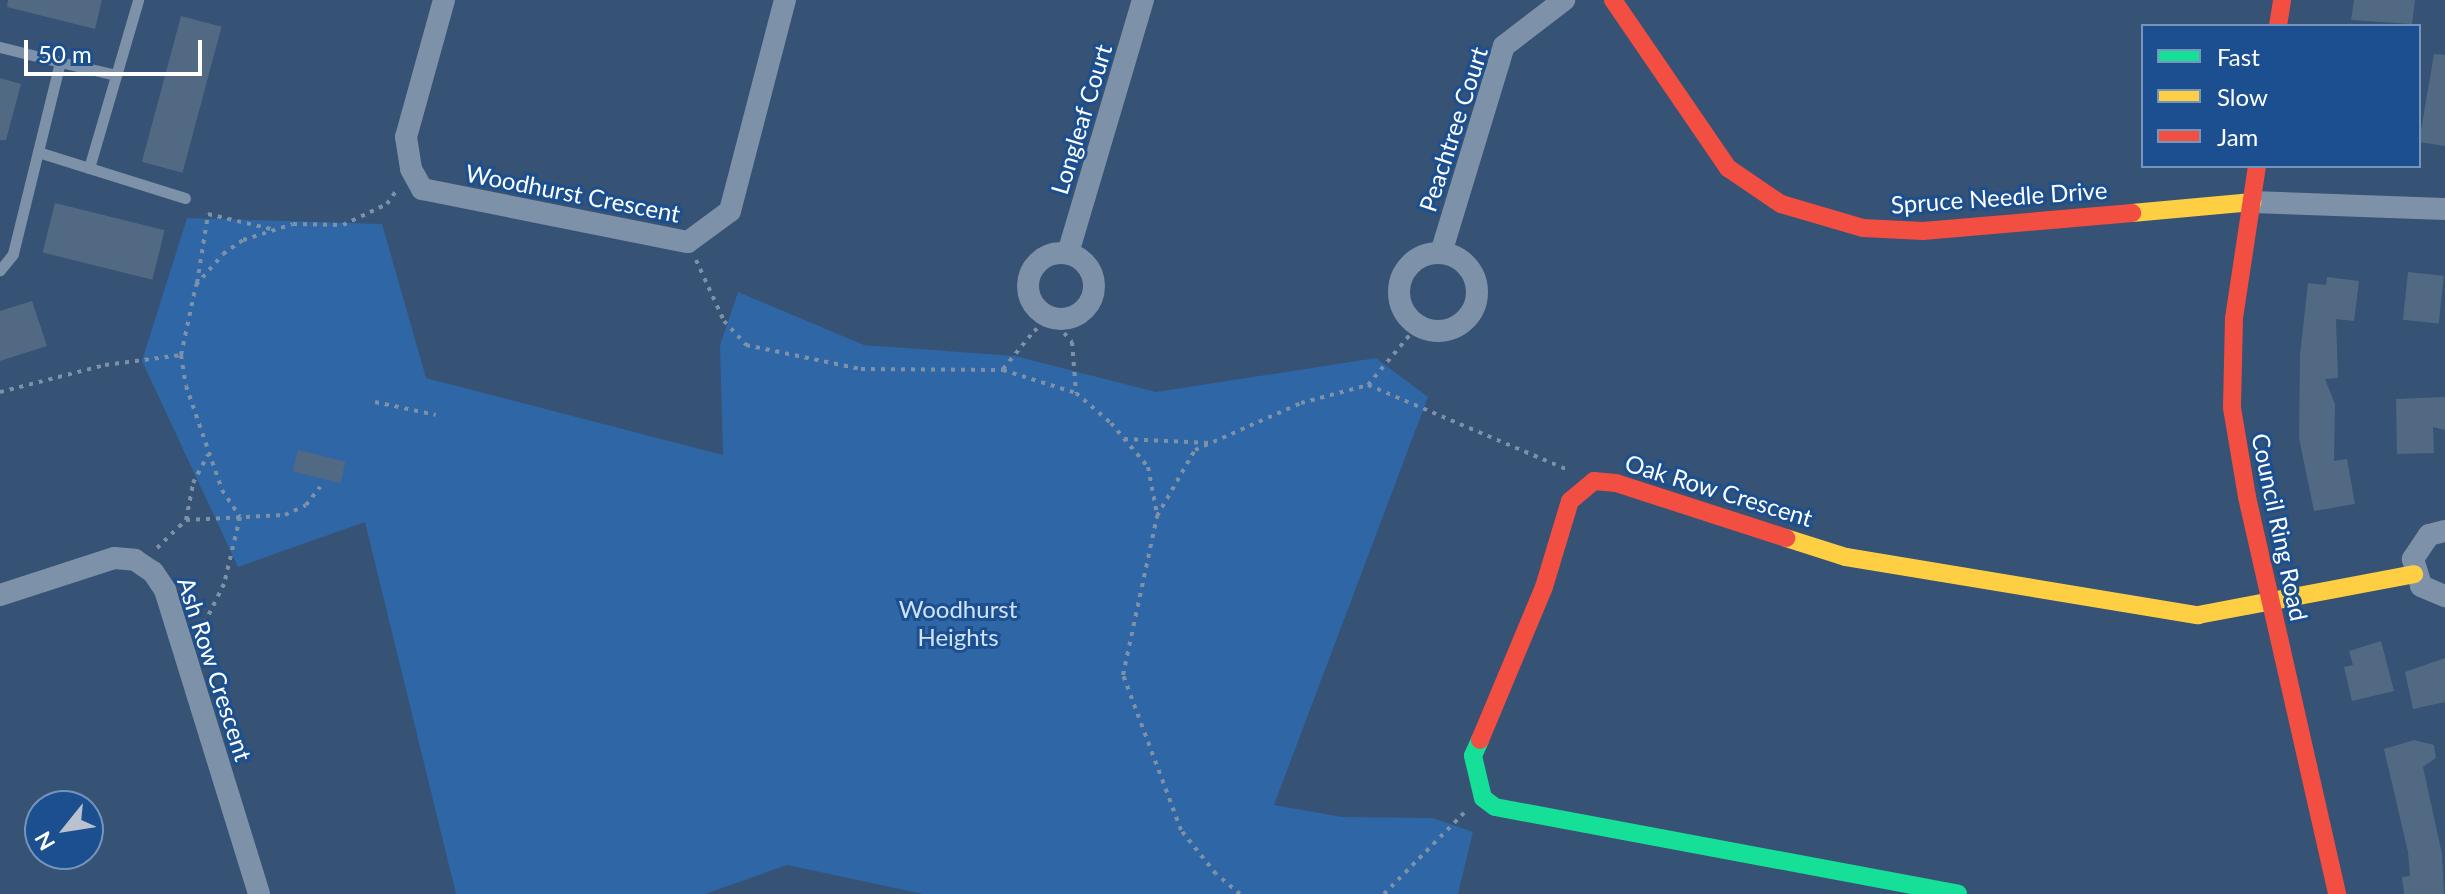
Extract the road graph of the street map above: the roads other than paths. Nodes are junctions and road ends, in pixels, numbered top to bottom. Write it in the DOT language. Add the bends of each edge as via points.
graph roads {
  1 [pos="138,0"];
  2 [pos="444,0"];
  3 [pos="785,0"];
  4 [pos="1143,0"];
  5 [pos="1564,0"];
  6 [pos="1613,0"];
  7 [pos="2282,0"];
  8 [pos="2278,24"];
  9 [pos="0,47"];
  10 [pos="60,62"];
  11 [pos="116,75"];
  12 [pos="38,152"];
  13 [pos="89,168"];
  14 [pos="2257,168"];
  15 [pos="185,198"];
  16 [pos="2252,202"];
  17 [pos="2445,209"];
  18 [pos="1068,253"];
  19 [pos="1441,253"];
  20 [pos="0,270"];
  21 [pos="2445,531"];
  22 [pos="2414,574"];
  23 [pos="0,595"];
  24 [pos="2445,596"];
  25 [pos="2271,601"];
  26 [pos="259,894"];
  27 [pos="1958,894"];
  28 [pos="2337,894"];
  1 -- 11 [label="lane"];
  2 -- 3 [label="street, Woodhurst Crescent" via="406,137 411,169 422,189 688,242 730,211"];
  4 -- 18 [label="street, Longleaf Court"];
  5 -- 19 [label="street, Peachtree Court" via="1504,46"];
  6 -- 16 [label="street, Spruce Needle Drive" via="1728,168 1781,204 1863,228 1923,231"];
  7 -- 8 [label="street"];
  9 -- 10 [label="lane"];
  10 -- 11 [label="lane"];
  10 -- 12 [label="lane"];
  11 -- 13 [label="lane"];
  12 -- 13 [label="lane"];
  12 -- 20 [label="lane" via="13,254"];
  13 -- 15 [label="lane"];
  14 -- 16 [label="street, Council Ring Road"];
  16 -- 17 [label="street"];
  16 -- 25 [label="street, Council Ring Road" via="2234,318 2232,408"];
  18 -- 18 [label="street" via="1051,254 1036,263 1028,277 1028,295 1037,310 1051,318 1078,315 1094,294 1089,268"];
  19 -- 19 [label="street" via="1417,259 1401,280 1402,305 1418,325 1445,330 1469,316 1475,304 1474,276 1455,256"];
  21 -- 22 [label="street" via="2418,545"];
  22 -- 24 [label="street" via="2421,586"];
  22 -- 25 [label="street, Oak Row Crescent"];
  23 -- 26 [label="street, Ash Row Crescent" via="106,560 142,563 165,590"];
  25 -- 27 [label="street, Oak Row Crescent" via="2198,615 1846,557 1616,483 1594,481 1570,501 1544,587 1473,756 1483,798 1495,807"];
  25 -- 28 [label="street, Council Ring Road"];
}
